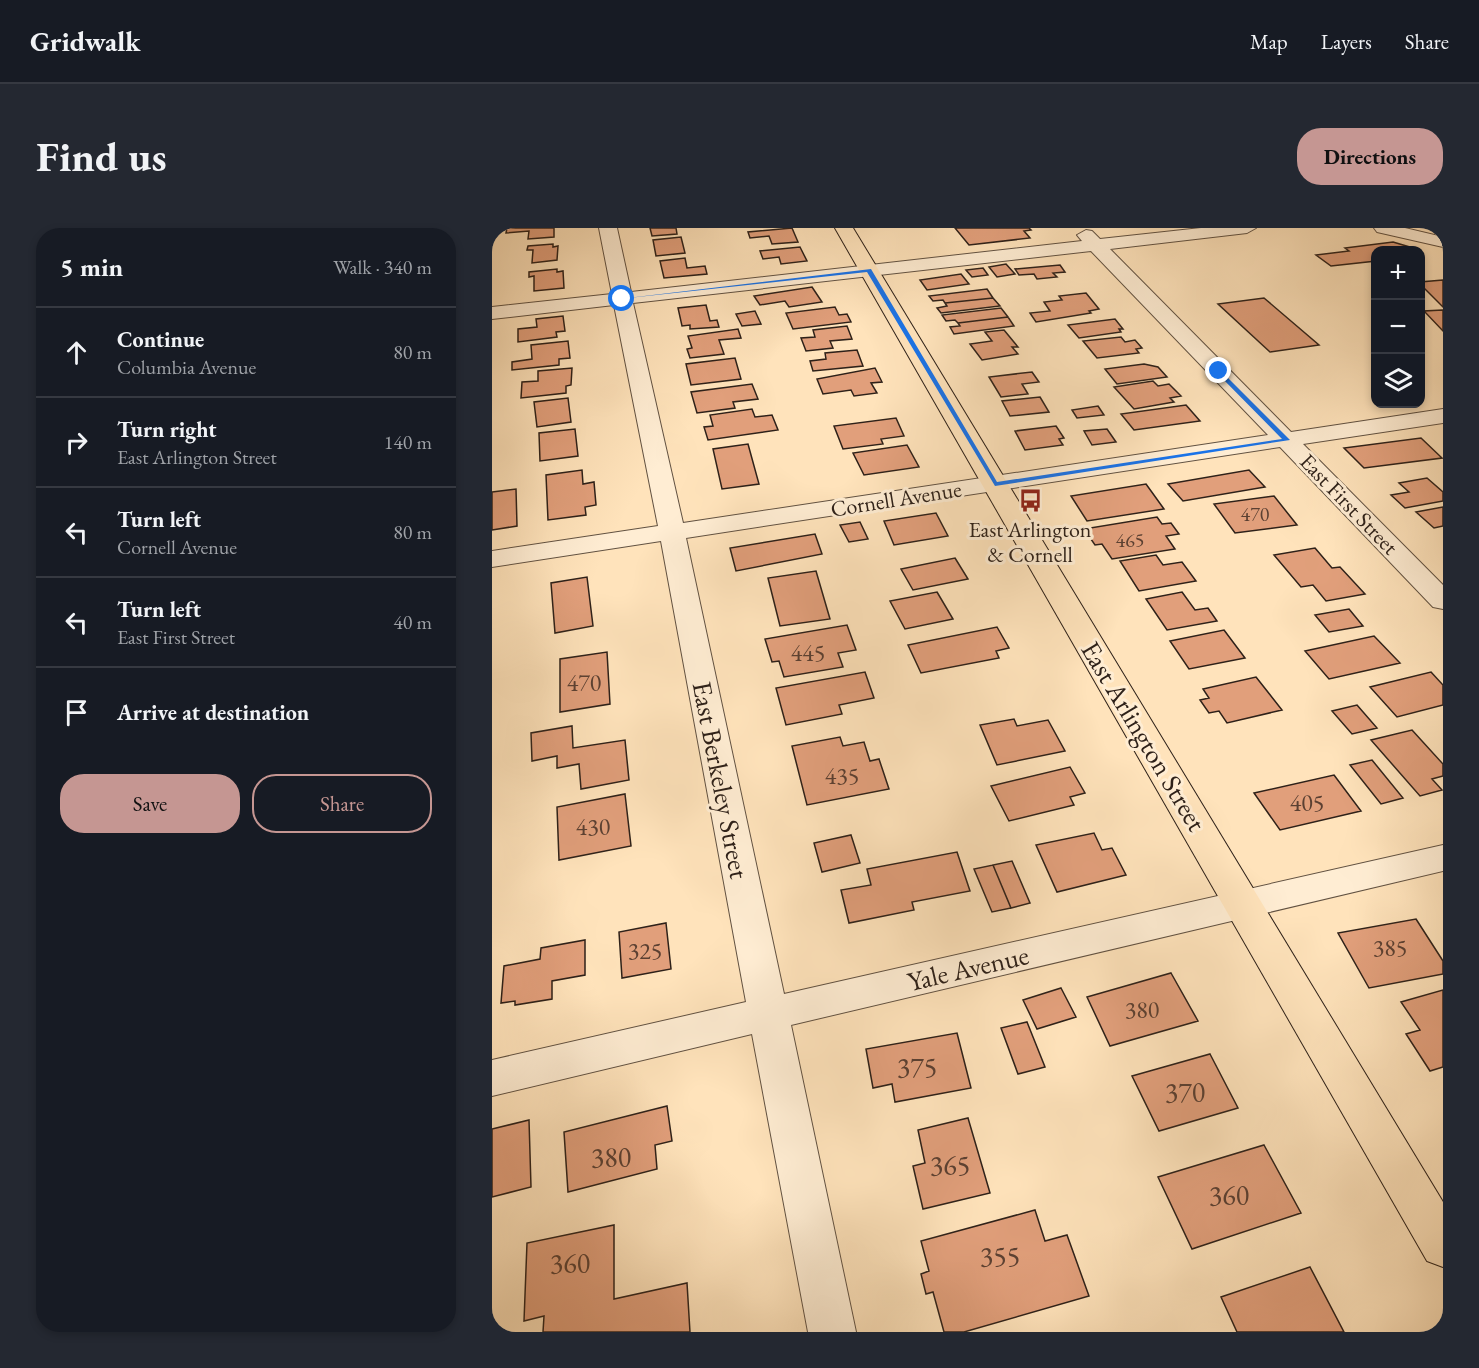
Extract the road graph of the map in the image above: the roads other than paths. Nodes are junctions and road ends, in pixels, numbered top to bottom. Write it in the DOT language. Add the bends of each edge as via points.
graph roads {
  1 [pos="608,228"];
  2 [pos="844,228"];
  3 [pos="1079,228"];
  4 [pos="1247,228"];
  5 [pos="1383,228"];
  6 [pos="1443,242"];
  7 [pos="1096,245"];
  8 [pos="869,270"];
  9 [pos="622,299"];
  10 [pos="492,313"];
  11 [pos="1443,416"];
  12 [pos="1287,440"];
  13 [pos="995,484"];
  14 [pos="672,532"];
  15 [pos="492,559"];
  16 [pos="1443,601"];
  17 [pos="1443,858"];
  18 [pos="1243,905"];
  19 [pos="768,1014"];
  20 [pos="492,1078"];
  21 [pos="1443,1245"];
  22 [pos="832,1332"];
  1 -- 9 [label="street, East Berkeley Street"];
  2 -- 8 [label="main road, East Arlington Street"];
  3 -- 7 [label="street, East First Street"];
  4 -- 7 [label="street"];
  5 -- 6 [label="street"];
  7 -- 8 [label="street"];
  7 -- 12 [label="street, East First Street"];
  8 -- 9 [label="street"];
  8 -- 13 [label="main road, East Arlington Street"];
  9 -- 10 [label="street"];
  9 -- 14 [label="street, East Berkeley Street"];
  11 -- 12 [label="street, Cornell Avenue"];
  12 -- 13 [label="street, Cornell Avenue"];
  12 -- 16 [label="street, East First Street"];
  13 -- 14 [label="street, Cornell Avenue"];
  13 -- 18 [label="main road, East Arlington Street"];
  14 -- 15 [label="street, Cornell Avenue"];
  14 -- 19 [label="street, East Berkeley Street"];
  17 -- 18 [label="street, Yale Avenue"];
  18 -- 19 [label="street, Yale Avenue"];
  18 -- 21 [label="main road, East Arlington Street"];
  19 -- 20 [label="street, Yale Avenue"];
  19 -- 22 [label="street, East Berkeley Street"];
}
